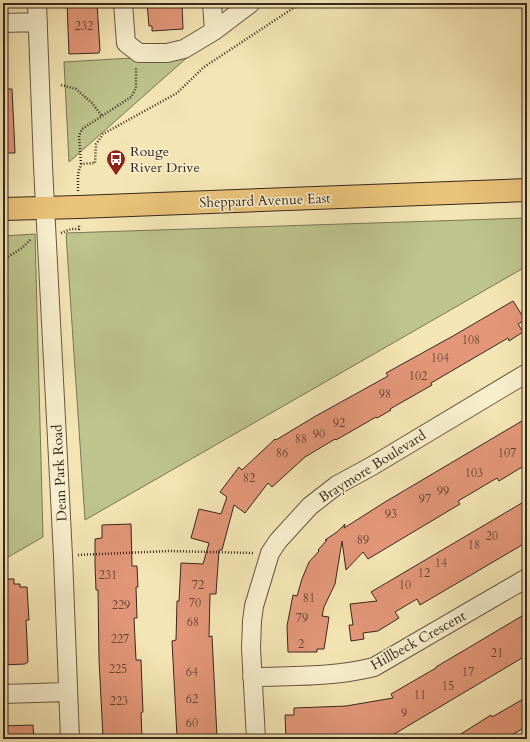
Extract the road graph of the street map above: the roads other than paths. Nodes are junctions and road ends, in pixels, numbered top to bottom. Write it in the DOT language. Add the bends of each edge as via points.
graph roads {
  1 [pos="37,3"];
  2 [pos="123,3"];
  3 [pos="212,3"];
  4 [pos="251,3"];
  5 [pos="38,22"];
  6 [pos="3,23"];
  7 [pos="214,31"];
  8 [pos="527,190"];
  9 [pos="46,208"];
  10 [pos="3,209"];
  11 [pos="527,373"];
  12 [pos="527,578"];
  13 [pos="252,677"];
  14 [pos="67,692"];
  15 [pos="3,694"];
  16 [pos="70,739"];
  17 [pos="256,739"];
  1 -- 5 [label="street"];
  2 -- 7 [label="street" via="126,43 140,53 167,53 184,49"];
  3 -- 7 [label="street"];
  4 -- 7 [label="street"];
  5 -- 6 [label="street"];
  5 -- 9 [label="street"];
  8 -- 9 [label="main road, Sheppard Avenue East"];
  9 -- 10 [label="main road, Sheppard Avenue East"];
  9 -- 14 [label="street, Dean Park Road"];
  11 -- 13 [label="street, Braymore Boulevard" via="337,485 310,506 278,541 270,554 254,606"];
  12 -- 13 [label="street, Hillbeck Crescent" via="374,667 337,674"];
  13 -- 17 [label="street, Braymore Boulevard"];
  14 -- 15 [label="street"];
  14 -- 16 [label="street, Dean Park Road"];
}
